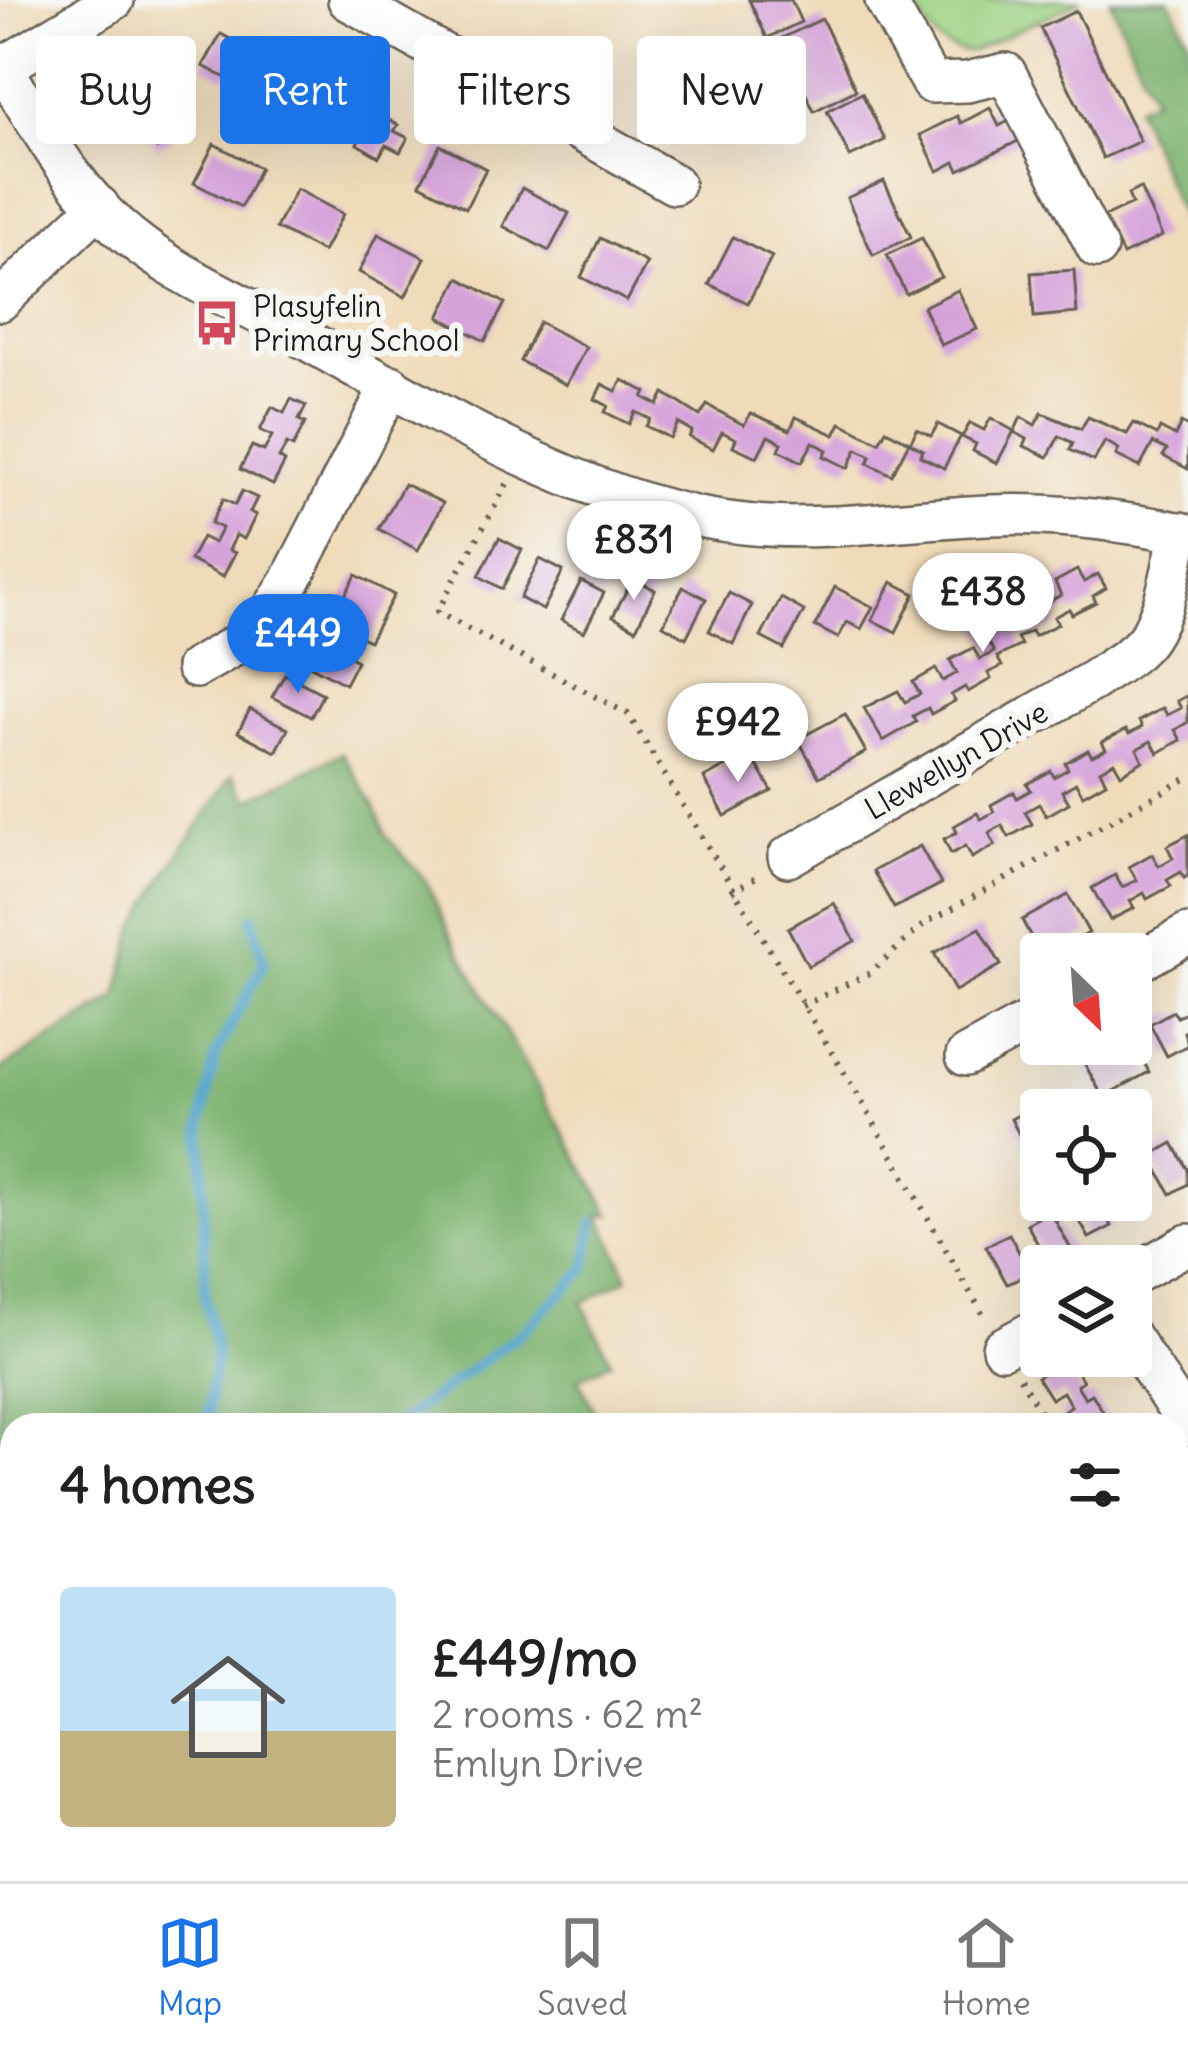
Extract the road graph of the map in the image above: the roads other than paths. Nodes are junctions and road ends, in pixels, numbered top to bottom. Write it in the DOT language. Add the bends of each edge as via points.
graph roads {
  1 [pos="114,0"];
  2 [pos="348,0"];
  3 [pos="885,0"];
  4 [pos="1,65"];
  5 [pos="674,184"];
  6 [pos="99,206"];
  7 [pos="1096,248"];
  8 [pos="0,301"];
  9 [pos="391,386"];
  10 [pos="1184,533"];
  11 [pos="196,668"];
  12 [pos="788,857"];
  13 [pos="1188,934"];
  14 [pos="1152,954"];
  15 [pos="1020,1026"];
  16 [pos="966,1056"];
  17 [pos="1188,1244"];
  18 [pos="1152,1264"];
  19 [pos="1020,1338"];
  20 [pos="1002,1348"];
  21 [pos="1152,1370"];
  22 [pos="1181,1413"];
  1 -- 4 [label="street"];
  2 -- 5 [label="street"];
  3 -- 7 [label="street" via="931,83 1006,73"];
  4 -- 6 [label="street"];
  6 -- 8 [label="street"];
  6 -- 9 [label="street" via="130,238"];
  9 -- 10 [label="street" via="524,454 694,518 805,526 993,514"];
  9 -- 11 [label="street" via="270,613"];
  10 -- 12 [label="street, Llewellyn Drive" via="1156,621 1131,653"];
  13 -- 14 [label="street"];
  15 -- 16 [label="street"];
  17 -- 18 [label="street"];
  19 -- 20 [label="street"];
  21 -- 22 [label="street"];
}
